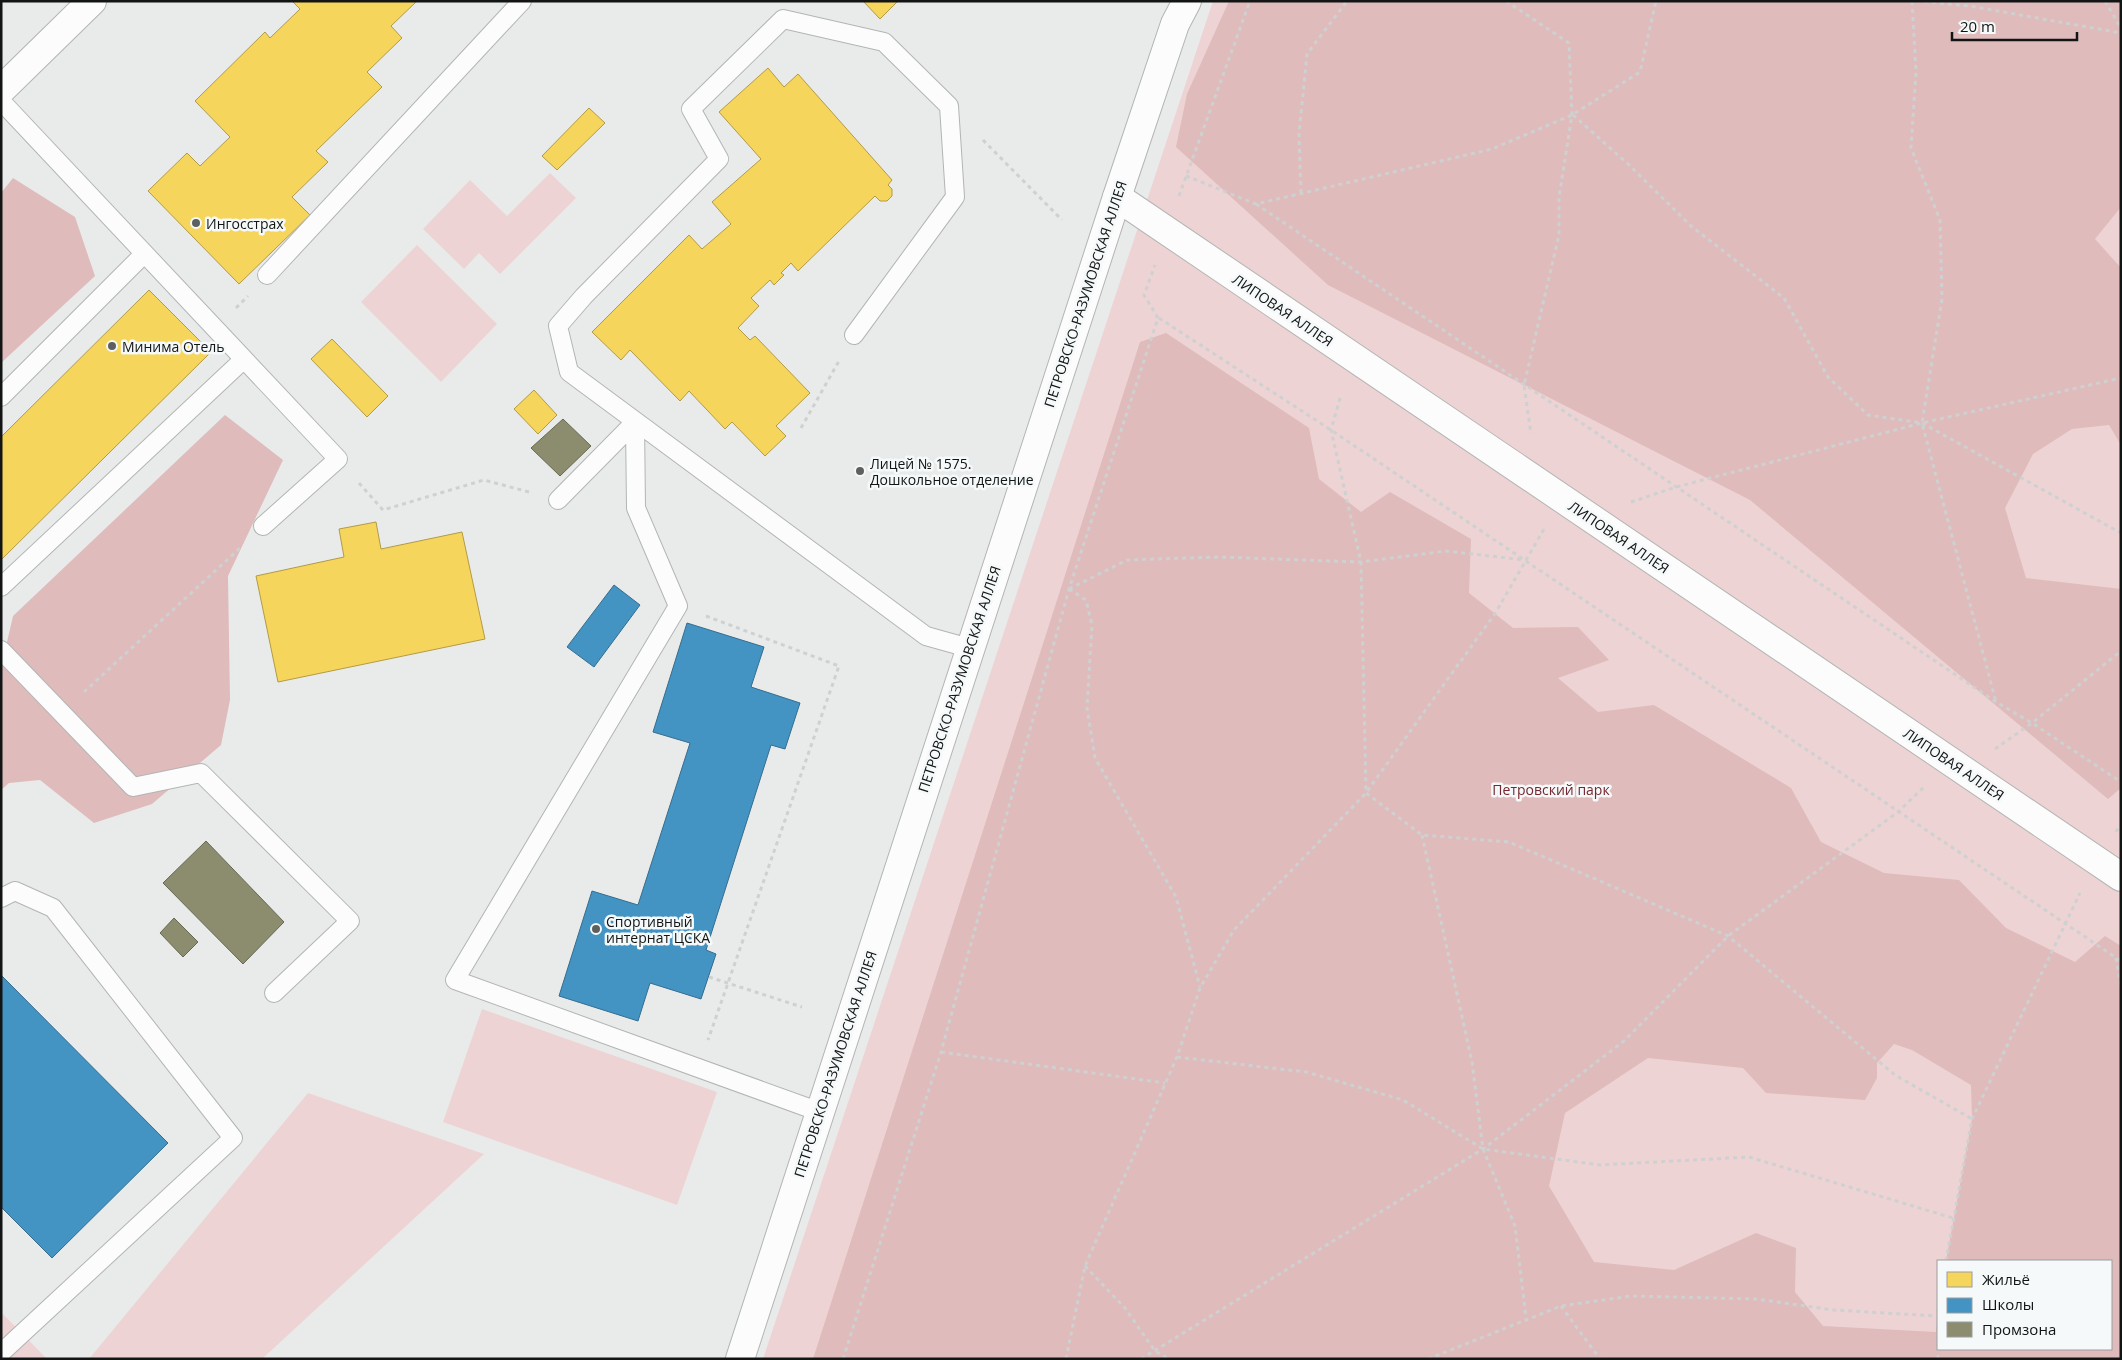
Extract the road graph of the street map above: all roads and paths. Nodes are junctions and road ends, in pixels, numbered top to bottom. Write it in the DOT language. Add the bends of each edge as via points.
graph roads {
  1 [pos="92,1"];
  2 [pos="522,1"];
  3 [pos="1250,1"];
  4 [pos="1347,1"];
  5 [pos="1506,1"];
  6 [pos="1656,1"];
  7 [pos="1912,1"];
  8 [pos="1916,1"];
  9 [pos="2106,1"];
  10 [pos="1182,3"];
  11 [pos="2121,28"];
  12 [pos="2121,33"];
  13 [pos="1,90"];
  14 [pos="1,101"];
  15 [pos="949,106"];
  16 [pos="1572,115"];
  17 [pos="1301,193"];
  18 [pos="1117,197"];
  19 [pos="1256,204"];
  20 [pos="1062,220"];
  21 [pos="144,254"];
  22 [pos="266,275"];
  23 [pos="1144,295"];
  24 [pos="1158,318"];
  25 [pos="854,335"];
  26 [pos="243,360"];
  27 [pos="2121,378"];
  28 [pos="1524,385"];
  29 [pos="1,397"];
  30 [pos="1340,398"];
  31 [pos="635,422"];
  32 [pos="1922,423"];
  33 [pos="801,428"];
  34 [pos="1530,429"];
  35 [pos="1331,430"];
  36 [pos="338,459"];
  37 [pos="1676,487"];
  38 [pos="1638,499"];
  39 [pos="558,500"];
  40 [pos="263,526"];
  41 [pos="1544,528"];
  42 [pos="2121,533"];
  43 [pos="1526,560"];
  44 [pos="1361,562"];
  45 [pos="1,587"];
  46 [pos="1069,589"];
  47 [pos="678,606"];
  48 [pos="969,648"];
  49 [pos="1,650"];
  50 [pos="2121,651"];
  51 [pos="1996,702"];
  52 [pos="62,713"];
  53 [pos="2032,723"];
  54 [pos="2006,743"];
  55 [pos="2121,782"];
  56 [pos="1924,786"];
  57 [pos="1366,793"];
  58 [pos="1898,812"];
  59 [pos="1422,835"];
  60 [pos="2121,877"];
  61 [pos="2083,888"];
  62 [pos="1,898"];
  63 [pos="2067,923"];
  64 [pos="1728,936"];
  65 [pos="2116,957"];
  66 [pos="2121,960"];
  67 [pos="709,977"];
  68 [pos="728,983"];
  69 [pos="2121,987"];
  70 [pos="1200,988"];
  71 [pos="274,993"];
  72 [pos="802,1007"];
  73 [pos="941,1052"];
  74 [pos="1177,1057"];
  75 [pos="698,1069"];
  76 [pos="1165,1083"];
  77 [pos="820,1112"];
  78 [pos="1972,1119"];
  79 [pos="1483,1149"];
  80 [pos="1953,1218"];
  81 [pos="1946,1260"];
  82 [pos="1085,1266"];
  83 [pos="1561,1306"];
  84 [pos="1937,1310"];
  85 [pos="1936,1316"];
  86 [pos="1526,1318"];
  87 [pos="1937,1338"];
  88 [pos="1155,1350"];
  89 [pos="1,1353"];
  90 [pos="740,1359"];
  91 [pos="843,1359"];
  92 [pos="1066,1359"];
  93 [pos="1141,1359"];
  94 [pos="1169,1359"];
  95 [pos="1428,1359"];
  96 [pos="1600,1359"];
  1 -- 13 [label="street"];
  2 -- 22 [label="lane"];
  3 -- 19 [label="path" via="1186,176"];
  4 -- 17 [label="path" via="1307,54 1299,134"];
  5 -- 16 [label="path" via="1569,44"];
  6 -- 16 [label="path" via="1640,72"];
  7 -- 32 [label="path" via="1916,72 1911,148 1940,220 1942,299"];
  8 -- 12 [label="path" via="1970,6"];
  9 -- 11 [label="path"];
  10 -- 18 [label="street, ПЕТРОВСКО-РАЗУМОВСКАЯ АЛЛЕЯ"];
  14 -- 21 [label="lane"];
  15 -- 20 [label="path"];
  15 -- 25 [label="lane" via="955,197"];
  15 -- 31 [label="lane" via="884,42 783,19 691,109 719,158 558,326 569,372"];
  16 -- 17 [label="path" via="1492,150"];
  16 -- 28 [label="path" via="1559,197 1559,235"];
  16 -- 32 [label="path" via="1691,226 1784,298 1828,378 1868,414"];
  17 -- 19 [label="path"];
  18 -- 48 [label="street, ПЕТРОВСКО-РАЗУМОВСКАЯ АЛЛЕЯ"];
  18 -- 60 [label="street, ЛИПОВАЯ АЛЛЕЯ"];
  19 -- 28 [label="path"];
  21 -- 26 [label="lane"];
  21 -- 29 [label="lane"];
  23 -- 24 [label="path"];
  24 -- 35 [label="path"];
  24 -- 46 [label="path"];
  25 -- 33 [label="path"];
  26 -- 36 [label="lane"];
  26 -- 45 [label="lane"];
  27 -- 32 [label="path"];
  28 -- 34 [label="path"];
  28 -- 37 [label="path"];
  30 -- 35 [label="path"];
  31 -- 39 [label="lane"];
  31 -- 47 [label="lane" via="636,508"];
  31 -- 48 [label="lane" via="926,636"];
  32 -- 37 [label="path"];
  32 -- 42 [label="path"];
  32 -- 51 [label="path"];
  35 -- 43 [label="path"];
  35 -- 44 [label="path"];
  36 -- 39 [label="path" via="383,510 484,480"];
  36 -- 40 [label="lane"];
  37 -- 38 [label="path"];
  37 -- 51 [label="path"];
  40 -- 52 [label="path"];
  41 -- 43 [label="path"];
  43 -- 44 [label="path" via="1446,551"];
  43 -- 57 [label="path" via="1496,612"];
  43 -- 58 [label="path"];
  44 -- 46 [label="path" via="1218,557 1127,560"];
  44 -- 57 [label="path"];
  46 -- 70 [label="path" via="1086,600 1092,626 1087,708 1095,758 1176,897"];
  46 -- 73 [label="path"];
  47 -- 68 [label="path" via="839,666"];
  47 -- 75 [label="lane" via="455,980"];
  48 -- 77 [label="street, ПЕТРОВСКО-РАЗУМОВСКАЯ АЛЛЕЯ"];
  49 -- 52 [label="lane"];
  50 -- 53 [label="path"];
  51 -- 53 [label="path"];
  52 -- 71 [label="lane" via="133,787 201,773 350,921"];
  53 -- 54 [label="path"];
  53 -- 55 [label="path"];
  56 -- 58 [label="path"];
  57 -- 59 [label="path"];
  57 -- 70 [label="path" via="1234,930"];
  58 -- 63 [label="path"];
  58 -- 64 [label="path"];
  59 -- 64 [label="path" via="1509,842"];
  59 -- 79 [label="path" via="1472,1062"];
  61 -- 63 [label="path"];
  62 -- 89 [label="lane" via="15,891 53,908 234,1138"];
  63 -- 65 [label="path"];
  63 -- 78 [label="path"];
  64 -- 78 [label="path" via="1895,1075"];
  64 -- 79 [label="path" via="1624,1041"];
  65 -- 66 [label="path"];
  65 -- 69 [label="path"];
  67 -- 68 [label="path"];
  68 -- 72 [label="path"];
  68 -- 75 [label="path"];
  70 -- 74 [label="path"];
  73 -- 76 [label="path"];
  73 -- 91 [label="path"];
  74 -- 76 [label="path"];
  74 -- 79 [label="path" via="1306,1072 1402,1100"];
  75 -- 77 [label="lane"];
  76 -- 82 [label="path"];
  77 -- 90 [label="street, ПЕТРОВСКО-РАЗУМОВСКАЯ АЛЛЕЯ"];
  78 -- 80 [label="path"];
  79 -- 80 [label="path" via="1600,1165 1749,1157"];
  79 -- 86 [label="path" via="1515,1226"];
  79 -- 88 [label="path"];
  80 -- 81 [label="path"];
  82 -- 88 [label="path" via="1125,1308"];
  82 -- 92 [label="path"];
  83 -- 85 [label="path" via="1631,1296 1737,1298 1834,1310"];
  83 -- 86 [label="path"];
  83 -- 96 [label="path"];
  84 -- 85 [label="path"];
  85 -- 87 [label="path"];
  86 -- 95 [label="path"];
  88 -- 93 [label="path"];
  88 -- 94 [label="path"];
}
